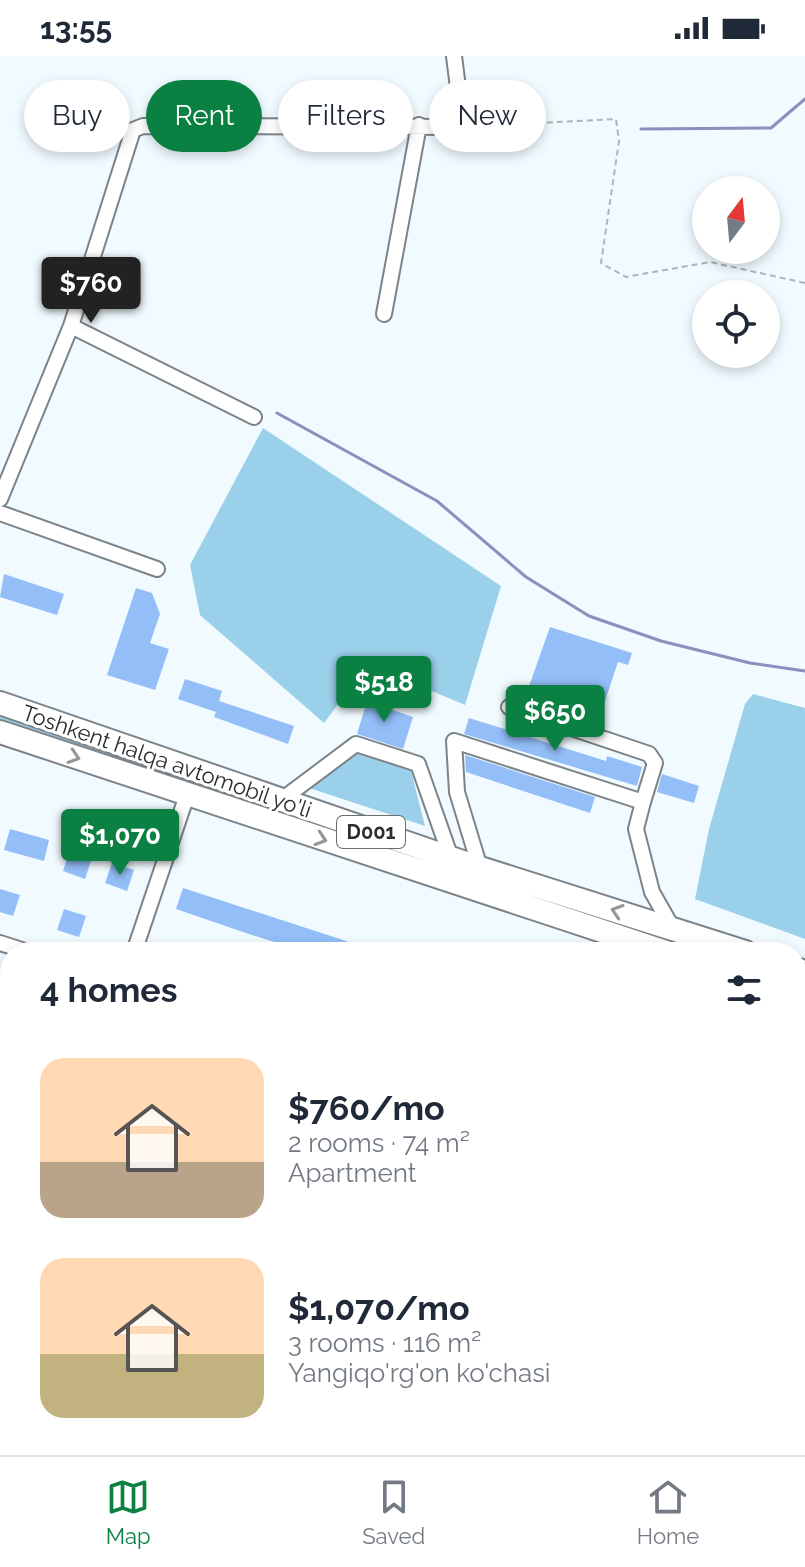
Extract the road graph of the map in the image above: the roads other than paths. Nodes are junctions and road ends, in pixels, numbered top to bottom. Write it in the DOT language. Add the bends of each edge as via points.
graph roads {
  1 [pos="454,56"];
  2 [pos="419,125"];
  3 [pos="384,314"];
  4 [pos="71,326"];
  5 [pos="254,417"];
  6 [pos="0,499"];
  7 [pos="0,513"];
  8 [pos="157,569"];
  9 [pos="0,703"];
  10 [pos="509,707"];
  11 [pos="0,732"];
  12 [pos="187,795"];
  13 [pos="280,801"];
  14 [pos="643,802"];
  15 [pos="451,858"];
  16 [pos="480,868"];
  17 [pos="673,929"];
  18 [pos="137,942"];
  19 [pos="635,942"];
  20 [pos="709,942"];
  1 -- 2 [label="street" via="463,127"];
  2 -- 3 [label="street"];
  2 -- 4 [label="street" via="133,130"];
  4 -- 5 [label="street"];
  4 -- 6 [label="street"];
  7 -- 8 [label="street"];
  9 -- 13 [label="highway, Toshkent halqa avtomobil yo'li / D001"];
  10 -- 14 [label="street" via="649,754 655,763"];
  11 -- 12 [label="highway, Toshkent halqa avtomobil yo'li / D001, one-way"];
  12 -- 18 [label="street"];
  12 -- 19 [label="highway, Toshkent halqa avtomobil yo'li / D001, one-way"];
  13 -- 15 [label="highway, Toshkent halqa avtomobil yo'li / D001"];
  13 -- 15 [label="street" via="356,744 418,764"];
  14 -- 16 [label="street" via="454,741 457,792"];
  14 -- 17 [label="street" via="636,829 652,892"];
  15 -- 16 [label="highway, Toshkent halqa avtomobil yo'li / D001"];
  17 -- 16 [label="highway, Toshkent halqa avtomobil yo'li / D001, one-way"];
  17 -- 20 [label="highway, Toshkent halqa avtomobil yo'li / D001"];
}
